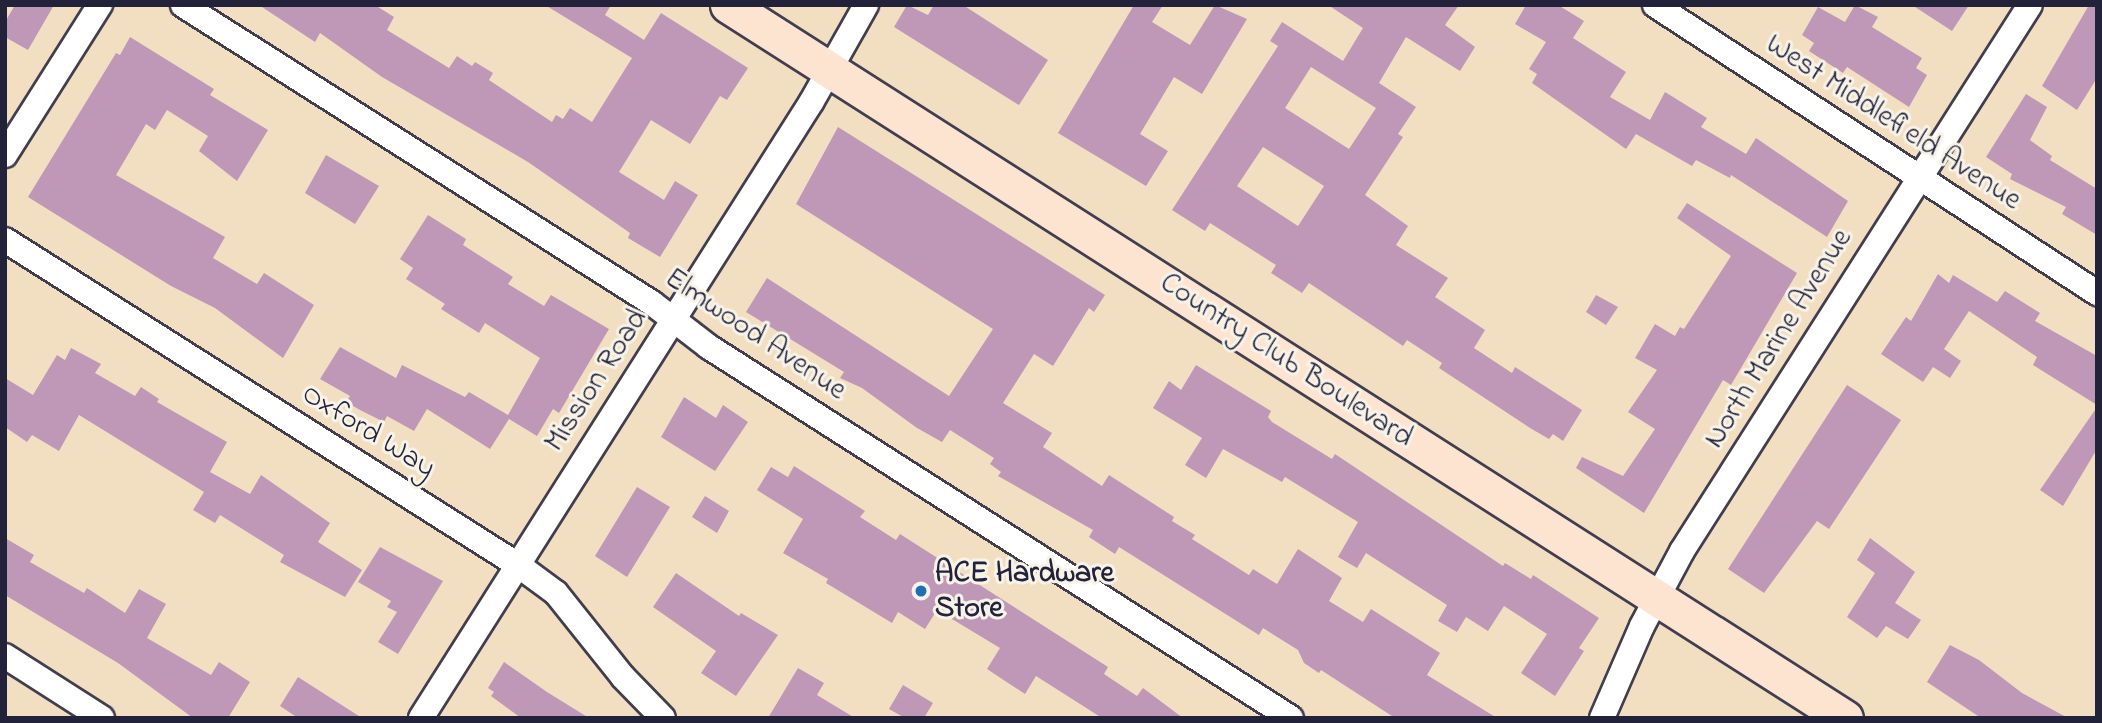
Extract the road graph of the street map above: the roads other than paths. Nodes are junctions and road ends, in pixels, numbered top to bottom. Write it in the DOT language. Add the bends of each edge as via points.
graph roads {
  1 [pos="100,5"];
  2 [pos="183,5"];
  3 [pos="728,5"];
  4 [pos="866,5"];
  5 [pos="1655,5"];
  6 [pos="2029,5"];
  7 [pos="830,70"];
  8 [pos="5,155"];
  9 [pos="1918,178"];
  10 [pos="5,240"];
  11 [pos="2097,293"];
  12 [pos="674,320"];
  13 [pos="518,565"];
  14 [pos="1656,597"];
  15 [pos="5,656"];
  16 [pos="102,718"];
  17 [pos="421,718"];
  18 [pos="663,718"];
  19 [pos="1291,718"];
  20 [pos="1602,718"];
  21 [pos="1845,718"];
  1 -- 8 [label="street"];
  2 -- 12 [label="street, Elmwood Avenue"];
  3 -- 7 [label="street, Country Club Boulevard"];
  4 -- 7 [label="street, Mission Road"];
  5 -- 9 [label="street, West Middlefield Avenue"];
  6 -- 9 [label="street, North Marine Avenue"];
  7 -- 12 [label="street, Mission Road"];
  7 -- 14 [label="street, Country Club Boulevard"];
  9 -- 11 [label="street, West Middlefield Avenue"];
  9 -- 14 [label="street, North Marine Avenue"];
  10 -- 13 [label="street, Oxford Way"];
  12 -- 13 [label="street, Mission Road"];
  12 -- 19 [label="street, Elmwood Avenue"];
  13 -- 17 [label="street, Mission Road"];
  13 -- 18 [label="street, Oxford Way" via="556,593 623,677"];
  14 -- 20 [label="street, North Marine Avenue"];
  14 -- 21 [label="street, Country Club Boulevard"];
  15 -- 16 [label="street"];
}
